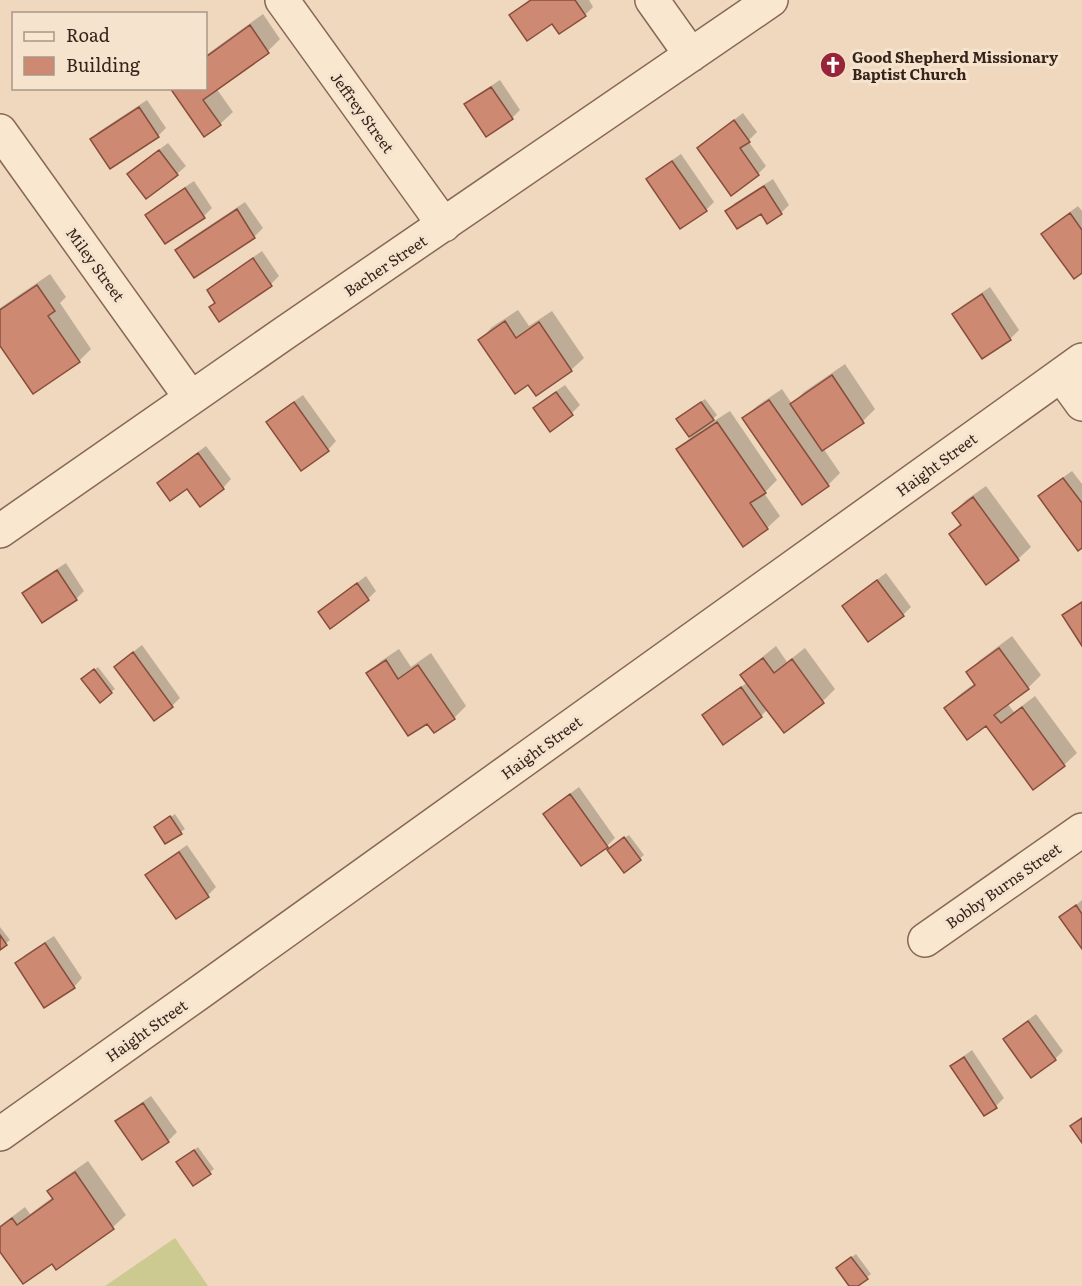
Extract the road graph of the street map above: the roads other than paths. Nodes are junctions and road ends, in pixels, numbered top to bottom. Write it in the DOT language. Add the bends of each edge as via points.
graph roads {
  1 [pos="282,0"];
  2 [pos="652,0"];
  3 [pos="771,0"];
  4 [pos="691,55"];
  5 [pos="0,131"];
  6 [pos="444,225"];
  7 [pos="1072,368"];
  8 [pos="191,398"];
  9 [pos="1082,404"];
  10 [pos="0,531"];
  11 [pos="1082,830"];
  12 [pos="925,940"];
  13 [pos="0,1134"];
  1 -- 6 [label="street, Jeffrey Street"];
  2 -- 4 [label="street"];
  3 -- 4 [label="street, Bacher Street"];
  4 -- 6 [label="street, Bacher Street"];
  5 -- 8 [label="street, Miley Street"];
  6 -- 8 [label="street, Bacher Street"];
  7 -- 9 [label="street"];
  7 -- 13 [label="street, Haight Street"];
  8 -- 10 [label="street, Bacher Street"];
  11 -- 12 [label="street, Bobby Burns Street"];
}
